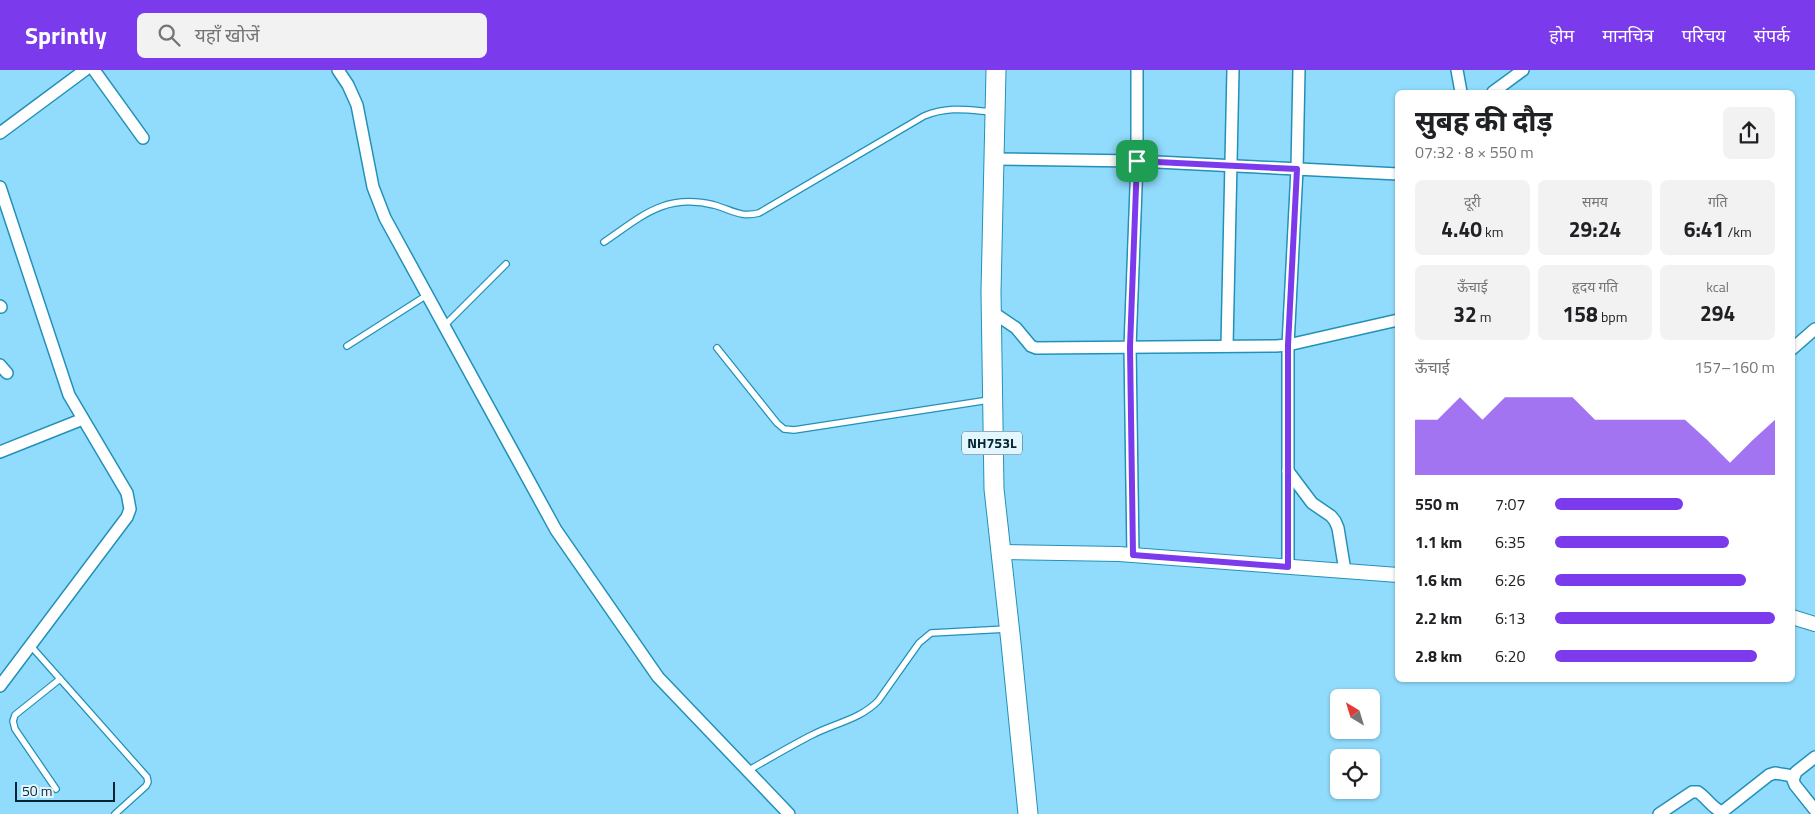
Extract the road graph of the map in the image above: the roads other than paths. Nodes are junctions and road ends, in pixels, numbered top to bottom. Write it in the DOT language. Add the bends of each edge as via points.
graph roads {
  1 [pos="85,70"];
  2 [pos="94,70"];
  3 [pos="338,70"];
  4 [pos="996,70"];
  5 [pos="1137,70"];
  6 [pos="1233,70"];
  7 [pos="1299,70"];
  8 [pos="1457,70"];
  9 [pos="1524,70"];
  10 [pos="1460,90"];
  11 [pos="1496,90"];
  12 [pos="994,112"];
  13 [pos="0,133"];
  14 [pos="143,138"];
  15 [pos="994,159"];
  16 [pos="1137,161"];
  17 [pos="1231,165"];
  18 [pos="1297,169"];
  19 [pos="1395,174"];
  20 [pos="0,187"];
  21 [pos="604,242"];
  22 [pos="506,264"];
  23 [pos="427,295"];
  24 [pos="991,311"];
  25 [pos="1395,321"];
  26 [pos="444,326"];
  27 [pos="1815,329"];
  28 [pos="1288,345"];
  29 [pos="347,346"];
  30 [pos="1227,346"];
  31 [pos="1795,346"];
  32 [pos="1130,347"];
  33 [pos="717,348"];
  34 [pos="992,400"];
  35 [pos="83,420"];
  36 [pos="0,452"];
  37 [pos="1288,471"];
  38 [pos="1000,552"];
  39 [pos="1133,555"];
  40 [pos="1288,567"];
  41 [pos="1344,571"];
  42 [pos="1395,575"];
  43 [pos="1795,618"];
  44 [pos="1815,624"];
  45 [pos="1010,629"];
  46 [pos="30,645"];
  47 [pos="60,678"];
  48 [pos="1,683"];
  49 [pos="1815,757"];
  50 [pos="747,772"];
  51 [pos="1794,776"];
  52 [pos="56,789"];
  53 [pos="1815,810"];
  54 [pos="115,814"];
  55 [pos="789,814"];
  56 [pos="1028,814"];
  57 [pos="1659,814"];
  1 -- 13 [label="street"];
  2 -- 14 [label="street"];
  3 -- 23 [label="street" via="357,105 377,200 384,218"];
  4 -- 12 [label="highway, NH753L"];
  5 -- 16 [label="street"];
  6 -- 17 [label="street"];
  7 -- 18 [label="street"];
  8 -- 10 [label="street"];
  9 -- 11 [label="street"];
  12 -- 15 [label="highway, NH753L"];
  12 -- 21 [label="lane" via="954,109 924,116 759,213 749,216 690,201 669,204 648,212"];
  15 -- 16 [label="street"];
  15 -- 24 [label="highway, NH753L"];
  16 -- 17 [label="street"];
  16 -- 32 [label="street"];
  17 -- 18 [label="street"];
  17 -- 30 [label="street"];
  18 -- 19 [label="street"];
  18 -- 28 [label="street"];
  20 -- 35 [label="street" via="69,395"];
  22 -- 26 [label="lane"];
  23 -- 26 [label="street"];
  23 -- 29 [label="lane"];
  24 -- 32 [label="street" via="1016,328 1036,348"];
  24 -- 34 [label="highway, NH753L"];
  25 -- 28 [label="street"];
  26 -- 50 [label="street" via="556,530 658,677"];
  27 -- 31 [label="street"];
  28 -- 30 [label="street"];
  28 -- 37 [label="street"];
  30 -- 32 [label="street"];
  32 -- 39 [label="street"];
  33 -- 34 [label="lane" via="784,429"];
  34 -- 38 [label="highway, NH753L" via="994,489"];
  35 -- 36 [label="street"];
  35 -- 46 [label="street" via="127,492 130,509"];
  37 -- 40 [label="street"];
  37 -- 41 [label="street" via="1312,503 1335,520"];
  38 -- 39 [label="street"];
  38 -- 45 [label="highway, NH753L"];
  39 -- 40 [label="street"];
  40 -- 41 [label="street"];
  41 -- 42 [label="street"];
  43 -- 44 [label="street"];
  45 -- 50 [label="lane" via="931,633 919,643 871,708 853,719 813,734"];
  45 -- 56 [label="highway, NH753L"];
  46 -- 47 [label="lane"];
  46 -- 48 [label="street"];
  47 -- 52 [label="lane" via="13,720 15,728"];
  47 -- 54 [label="lane" via="147,777 146,786"];
  49 -- 51 [label="street"];
  50 -- 55 [label="street"];
  51 -- 53 [label="street" via="1795,785"];
  51 -- 57 [label="street" via="1769,775 1722,812 1716,810 1705,796 1692,792"];
}
